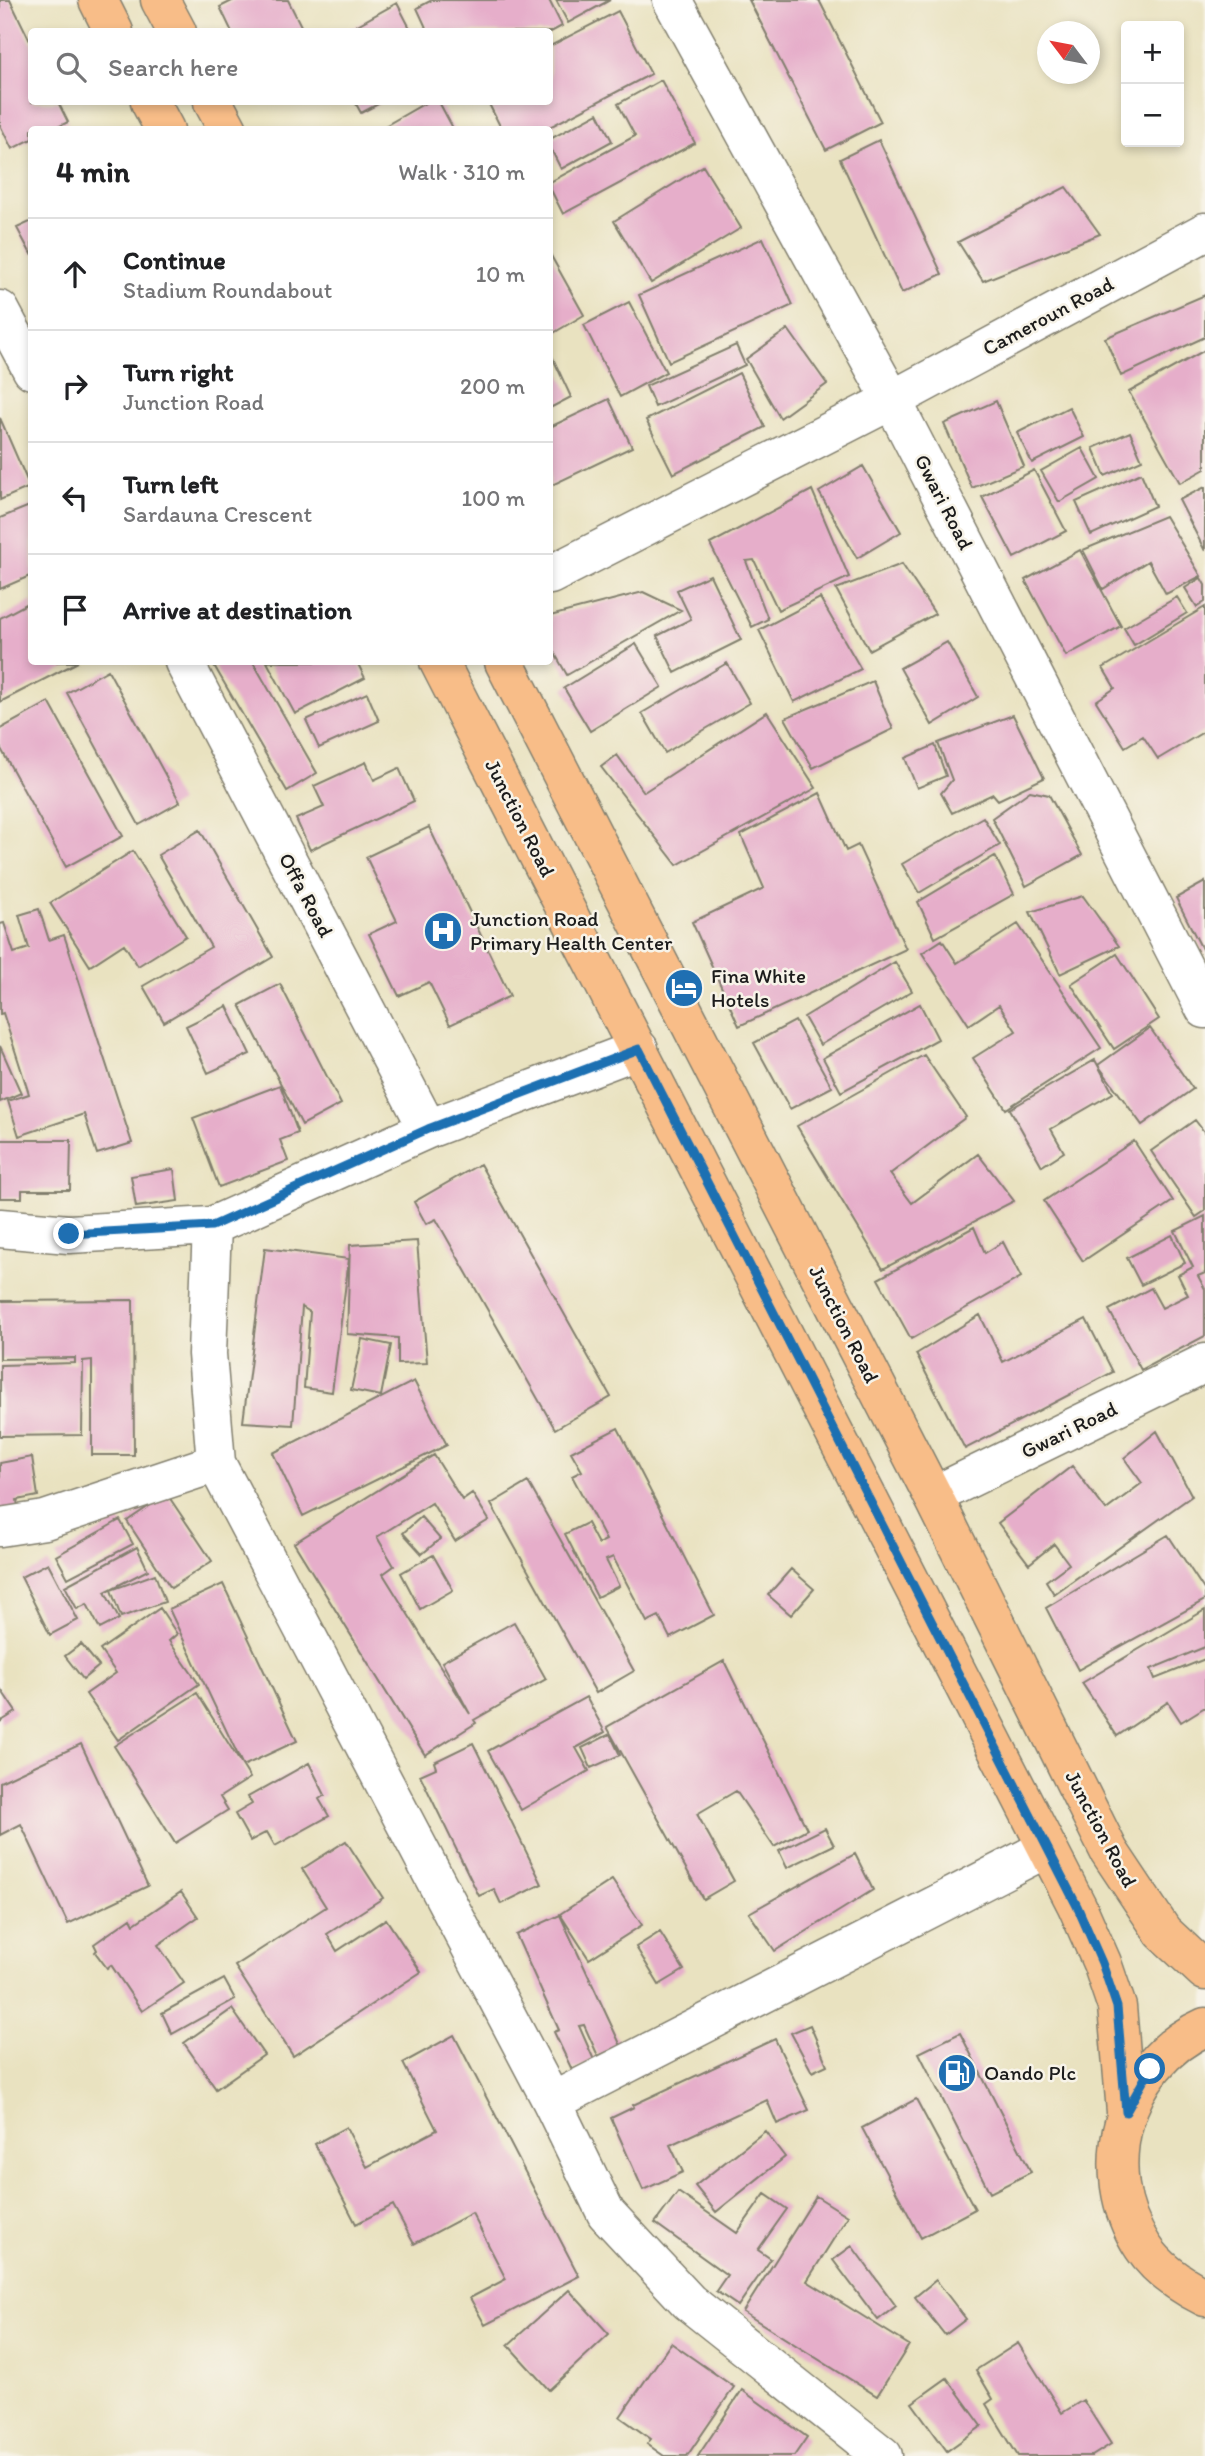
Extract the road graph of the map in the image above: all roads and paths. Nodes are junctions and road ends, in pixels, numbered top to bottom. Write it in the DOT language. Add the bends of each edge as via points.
graph roads {
  1 [pos="98,0"];
  2 [pos="160,0"];
  3 [pos="672,0"];
  4 [pos="112,28"];
  5 [pos="175,28"];
  6 [pos="152,105"];
  7 [pos="215,105"];
  8 [pos="163,126"];
  9 [pos="226,126"];
  10 [pos="1205,232"];
  11 [pos="0,310"];
  12 [pos="28,362"];
  13 [pos="892,400"];
  14 [pos="553,573"];
  15 [pos="186,665"];
  16 [pos="441,665"];
  17 [pos="506,665"];
  18 [pos="1205,1009"];
  19 [pos="639,1049"];
  20 [pos="428,1129"];
  21 [pos="212,1226"];
  22 [pos="0,1228"];
  23 [pos="1205,1363"];
  24 [pos="216,1463"];
  25 [pos="933,1496"];
  26 [pos="0,1527"];
  27 [pos="1047,1849"];
  28 [pos="1205,1971"];
  29 [pos="1205,2027"];
  30 [pos="552,2102"];
  31 [pos="1126,2112"];
  32 [pos="1205,2297"];
  33 [pos="883,2456"];
  1 -- 4 [label="main road"];
  2 -- 5 [label="main road"];
  3 -- 13 [label="street, Gwari Road"];
  6 -- 8 [label="main road"];
  7 -- 9 [label="main road"];
  10 -- 13 [label="street, Cameroun Road"];
  11 -- 12 [label="street"];
  13 -- 14 [label="street, Cameroun Road"];
  13 -- 18 [label="street, Gwari Road"];
  15 -- 20 [label="street, Offa Road"];
  16 -- 19 [label="main road, Junction Road"];
  17 -- 25 [label="main road, Junction Road"];
  19 -- 20 [label="street"];
  19 -- 27 [label="main road, Junction Road"];
  20 -- 21 [label="street"];
  21 -- 22 [label="street" via="69,1234"];
  21 -- 24 [label="street" via="207,1354"];
  23 -- 25 [label="street, Gwari Road"];
  24 -- 26 [label="street" via="45,1520"];
  24 -- 30 [label="street"];
  25 -- 28 [label="main road, Junction Road" via="1109,1851 1163,1932"];
  27 -- 30 [label="street"];
  27 -- 31 [label="main road, Junction Road" via="1102,1963 1117,2007"];
  29 -- 31 [label="main road" via="1185,2036 1150,2069"];
  30 -- 33 [label="street" via="607,2214 690,2302"];
  31 -- 32 [label="main road" via="1117,2158 1123,2205 1143,2247 1176,2282"];
}
